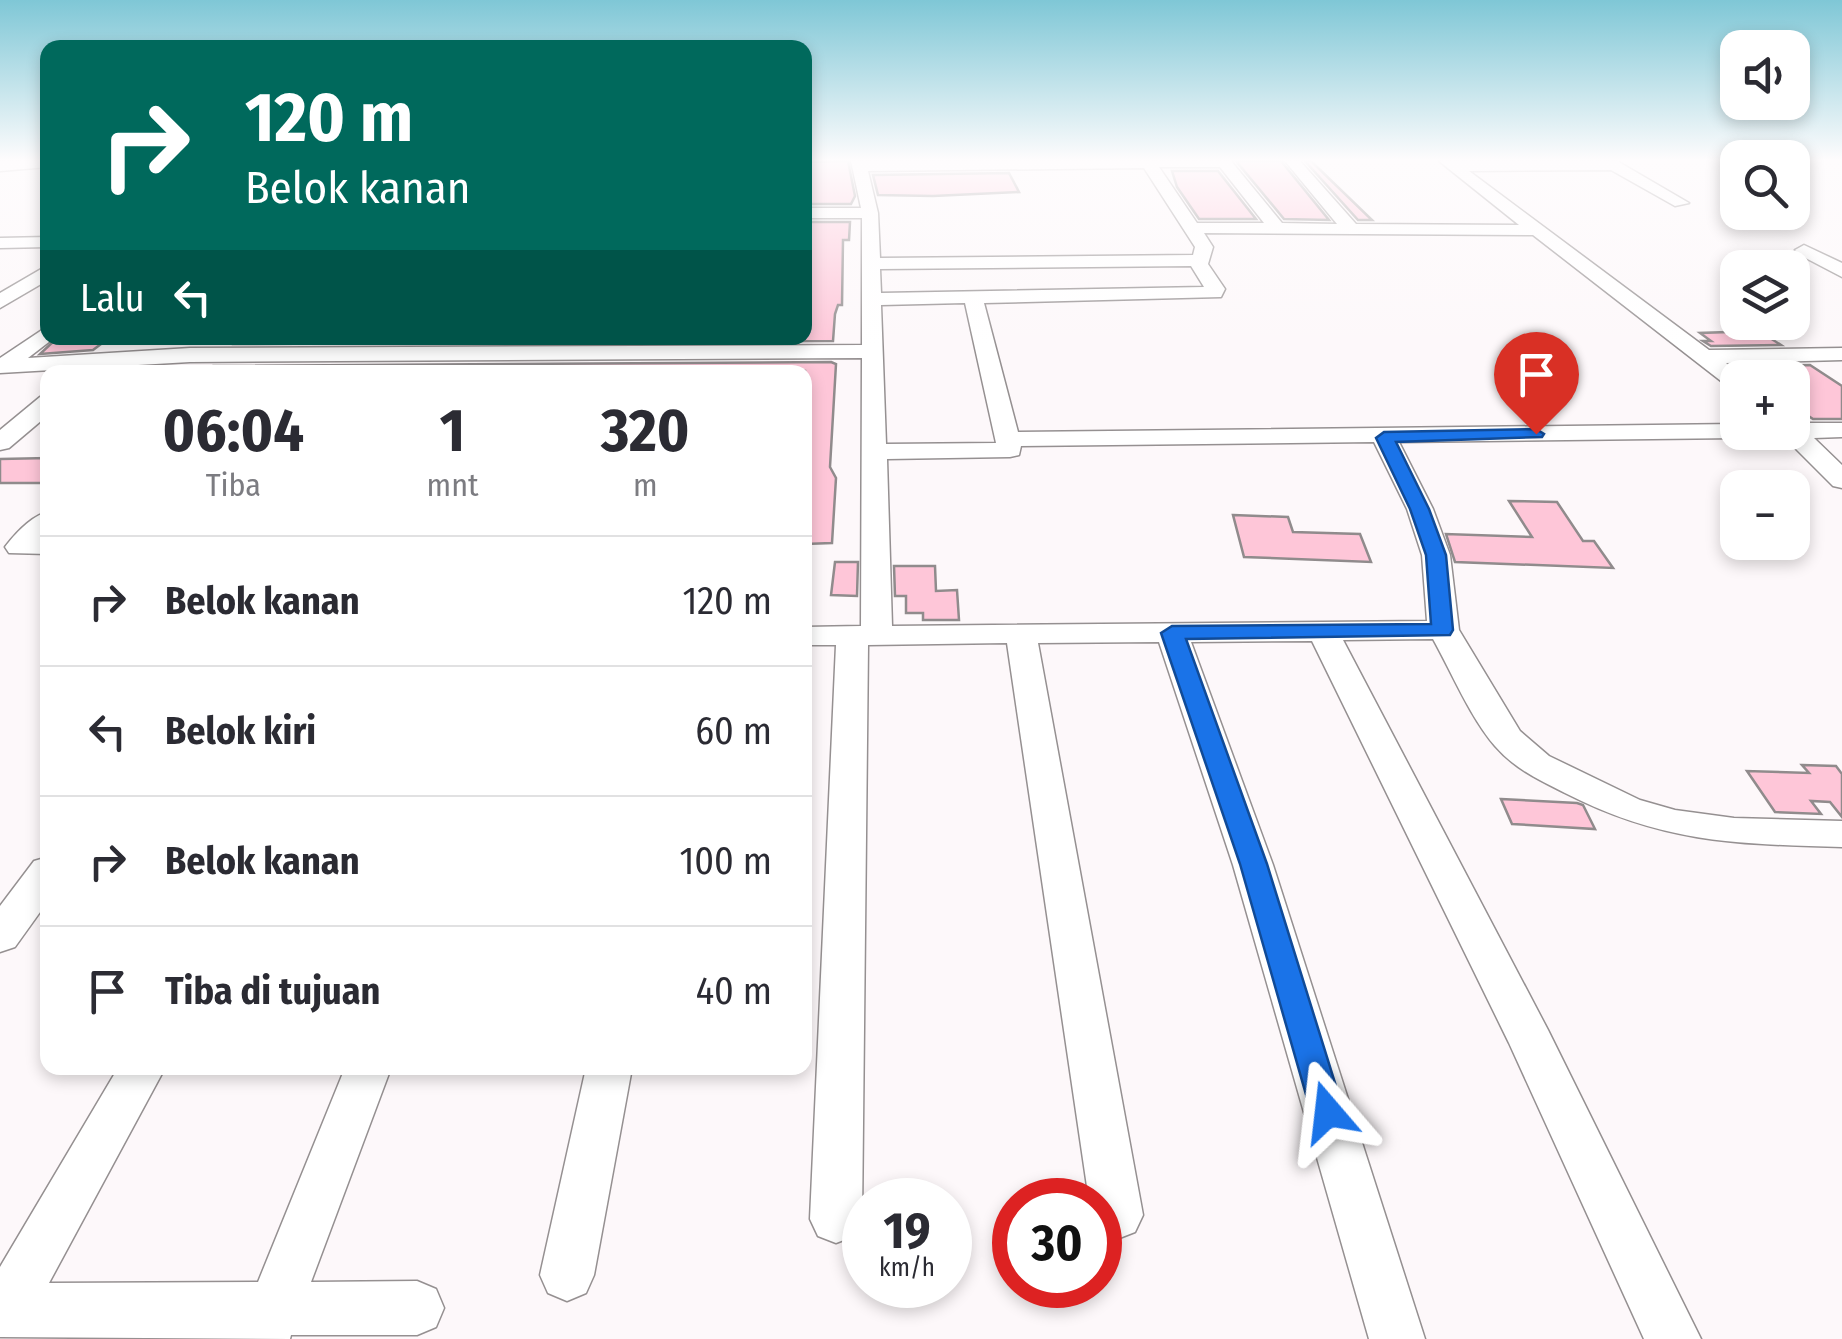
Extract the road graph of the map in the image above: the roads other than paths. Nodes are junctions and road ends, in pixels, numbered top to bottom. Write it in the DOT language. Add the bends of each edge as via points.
graph roads {
  1 [pos="870,223"];
  2 [pos="1188,223"];
  3 [pos="1273,223"];
  4 [pos="1346,223"];
  5 [pos="1527,223"];
  6 [pos="1191,228"];
  7 [pos="1277,228"];
  8 [pos="1350,228"];
  9 [pos="1536,230"];
  10 [pos="0,242"];
  11 [pos="22,242"];
  12 [pos="40,242"];
  13 [pos="1810,253"];
  14 [pos="0,256"];
  15 [pos="1200,260"];
  16 [pos="868,264"];
  17 [pos="1842,271"];
  18 [pos="40,276"];
  19 [pos="974,297"];
  20 [pos="869,299"];
  21 [pos="0,302"];
  22 [pos="40,338"];
  23 [pos="101,345"];
  24 [pos="212,346"];
  25 [pos="871,352"];
  26 [pos="751,354"];
  27 [pos="1842,354"];
  28 [pos="423,355"];
  29 [pos="534,355"];
  30 [pos="642,355"];
  31 [pos="1700,357"];
  32 [pos="194,364"];
  33 [pos="306,364"];
  34 [pos="85,365"];
  35 [pos="40,366"];
  36 [pos="3,367"];
  37 [pos="1720,371"];
  38 [pos="40,409"];
  39 [pos="1842,430"];
  40 [pos="1720,431"];
  41 [pos="1810,431"];
  42 [pos="1384,438"];
  43 [pos="1008,439"];
  44 [pos="0,443"];
  45 [pos="1810,448"];
  46 [pos="873,452"];
  47 [pos="1842,480"];
  48 [pos="40,528"];
  49 [pos="22,546"];
  50 [pos="1442,630"];
  51 [pos="1323,632"];
  52 [pos="1172,633"];
  53 [pos="1021,634"];
  54 [pos="812,636"];
  55 [pos="864,636"];
  56 [pos="1842,834"];
  57 [pos="40,879"];
  58 [pos="6,919"];
  59 [pos="138,1075"];
  60 [pos="365,1075"];
  61 [pos="608,1075"];
  62 [pos="1111,1178"];
  63 [pos="836,1219"];
  64 [pos="568,1276"];
  65 [pos="417,1308"];
  66 [pos="2,1310"];
  67 [pos="268,1324"];
  68 [pos="1397,1339"];
  69 [pos="1673,1339"];
  1 -- 16 [label="street"];
  2 -- 6 [label="street"];
  3 -- 7 [label="street"];
  4 -- 8 [label="street"];
  5 -- 9 [label="street"];
  6 -- 7 [label="street"];
  6 -- 15 [label="street" via="1204,247"];
  7 -- 8 [label="street"];
  8 -- 9 [label="street"];
  9 -- 31 [label="street"];
  10 -- 11 [label="street"];
  11 -- 12 [label="street"];
  11 -- 14 [label="street"];
  13 -- 17 [label="street"];
  15 -- 16 [label="street"];
  15 -- 19 [label="street" via="1214,292"];
  16 -- 20 [label="street"];
  18 -- 21 [label="street"];
  19 -- 20 [label="street"];
  19 -- 43 [label="street"];
  20 -- 25 [label="street"];
  22 -- 36 [label="street"];
  23 -- 34 [label="street"];
  24 -- 32 [label="street"];
  24 -- 33 [label="street"];
  25 -- 26 [label="street"];
  25 -- 46 [label="street"];
  26 -- 30 [label="street"];
  27 -- 31 [label="street"];
  28 -- 29 [label="street"];
  28 -- 33 [label="street"];
  29 -- 30 [label="street"];
  31 -- 37 [label="street"];
  32 -- 34 [label="street"];
  35 -- 36 [label="street"];
  38 -- 44 [label="street"];
  39 -- 41 [label="street"];
  40 -- 42 [label="street"];
  42 -- 43 [label="street"];
  42 -- 50 [label="street" via="1436,555"];
  43 -- 46 [label="street" via="1007,451"];
  45 -- 47 [label="street"];
  46 -- 55 [label="street"];
  48 -- 49 [label="street"];
  50 -- 51 [label="street"];
  50 -- 56 [label="street" via="1508,738 1574,785 1675,824"];
  51 -- 52 [label="street"];
  51 -- 69 [label="street" via="1524,1025"];
  52 -- 53 [label="street"];
  52 -- 68 [label="street" via="1253,864"];
  53 -- 55 [label="street"];
  53 -- 62 [label="street"];
  54 -- 55 [label="street"];
  55 -- 63 [label="street"];
  57 -- 58 [label="street"];
  59 -- 66 [label="street"];
  60 -- 67 [label="street"];
  61 -- 64 [label="street"];
  65 -- 67 [label="street"];
  66 -- 67 [label="street"];
}
